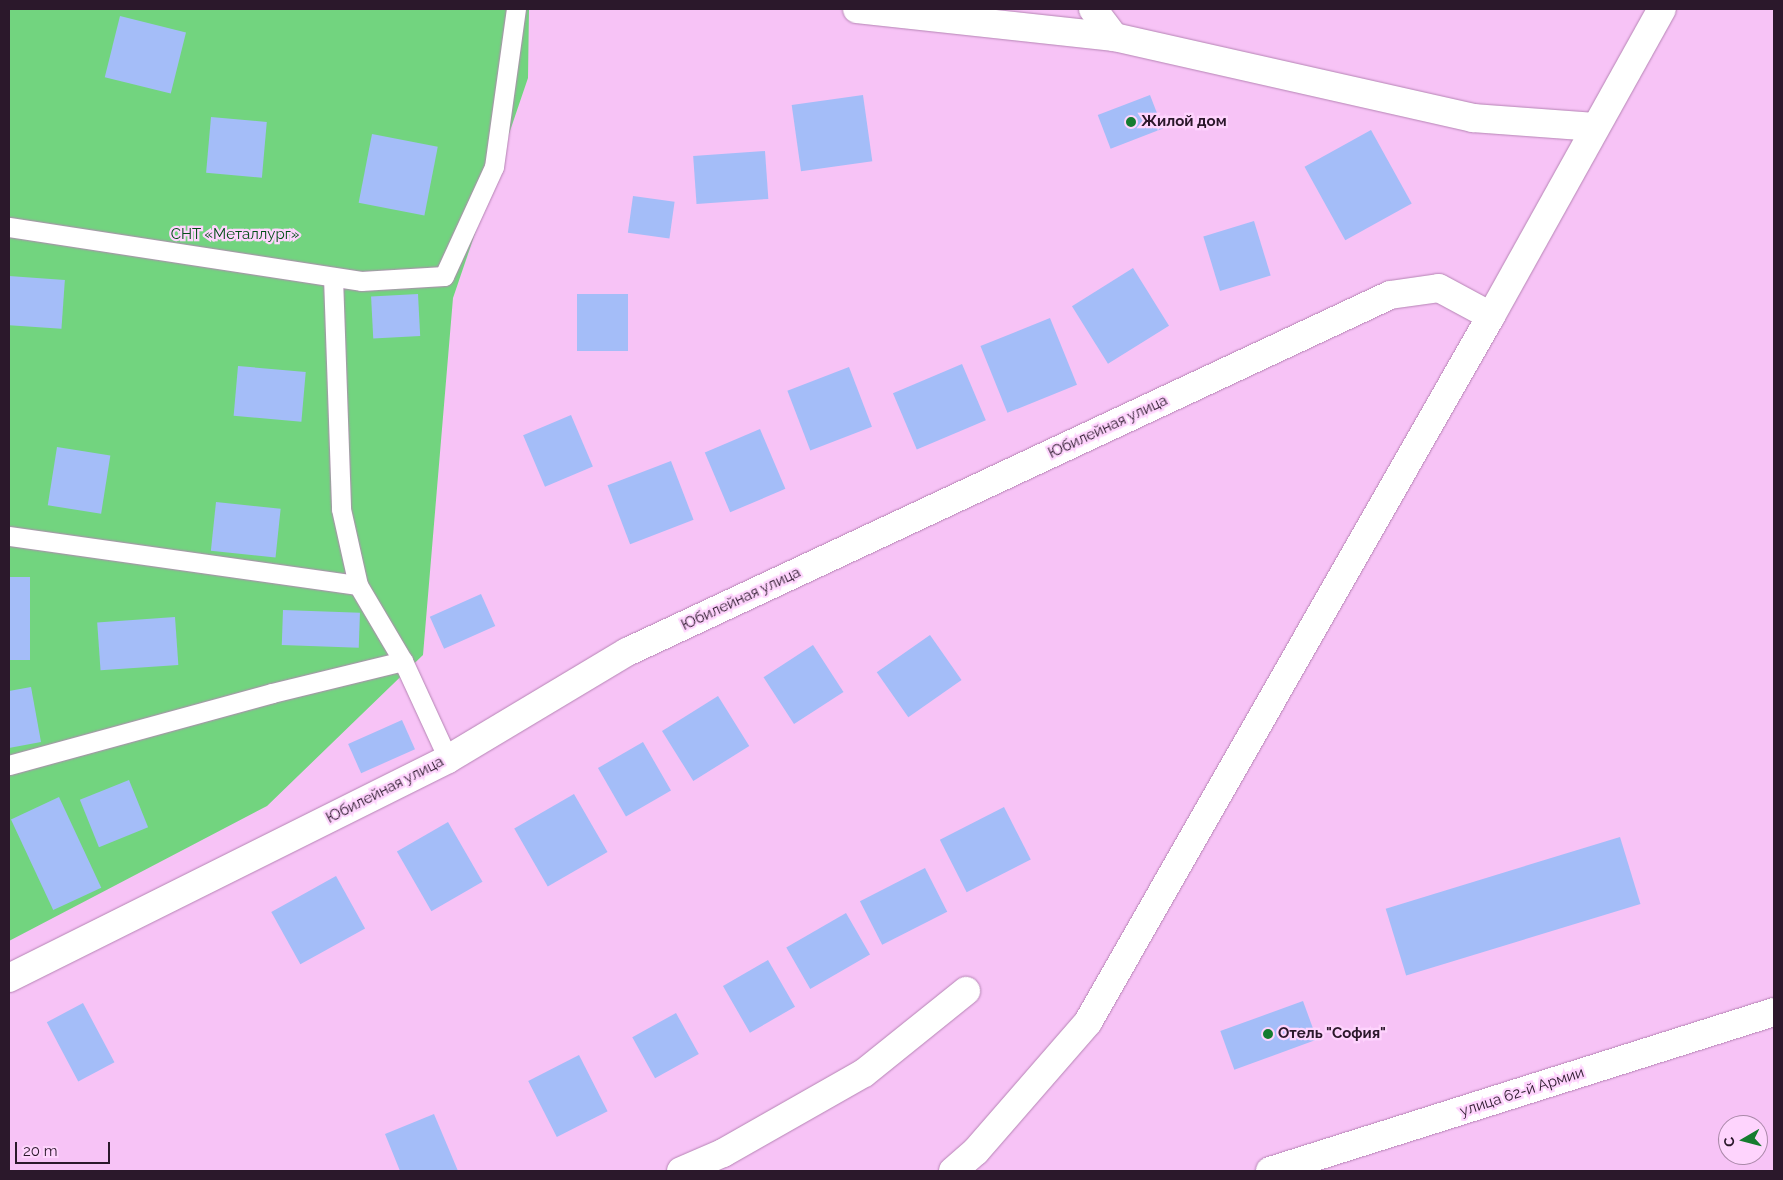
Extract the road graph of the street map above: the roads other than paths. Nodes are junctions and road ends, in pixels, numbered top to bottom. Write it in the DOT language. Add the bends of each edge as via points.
graph roads {
  1 [pos="516,9"];
  2 [pos="857,9"];
  3 [pos="1093,9"];
  4 [pos="1662,9"];
  5 [pos="1114,38"];
  6 [pos="1595,127"];
  7 [pos="9,227"];
  8 [pos="333,277"];
  9 [pos="1492,316"];
  10 [pos="9,536"];
  11 [pos="358,585"];
  12 [pos="403,661"];
  13 [pos="448,759"];
  14 [pos="9,765"];
  15 [pos="9,978"];
  16 [pos="966,992"];
  17 [pos="1774,1012"];
  18 [pos="681,1171"];
  19 [pos="953,1171"];
  20 [pos="1270,1171"];
  1 -- 8 [label="lane" via="494,167 444,276 361,281"];
  2 -- 5 [label="street"];
  3 -- 5 [label="street"];
  4 -- 6 [label="street"];
  5 -- 6 [label="street" via="1473,118"];
  6 -- 9 [label="street"];
  7 -- 8 [label="lane"];
  8 -- 11 [label="lane" via="341,510"];
  9 -- 13 [label="street, Юбилейная улица" via="1439,288 1390,296 628,652"];
  9 -- 19 [label="street" via="1088,1022 976,1151"];
  10 -- 11 [label="lane"];
  11 -- 12 [label="lane"];
  12 -- 13 [label="lane"];
  12 -- 14 [label="lane"];
  13 -- 15 [label="street, Юбилейная улица"];
  16 -- 18 [label="street" via="864,1073 723,1153"];
  17 -- 20 [label="street, улица 62-й Армии"];
}
